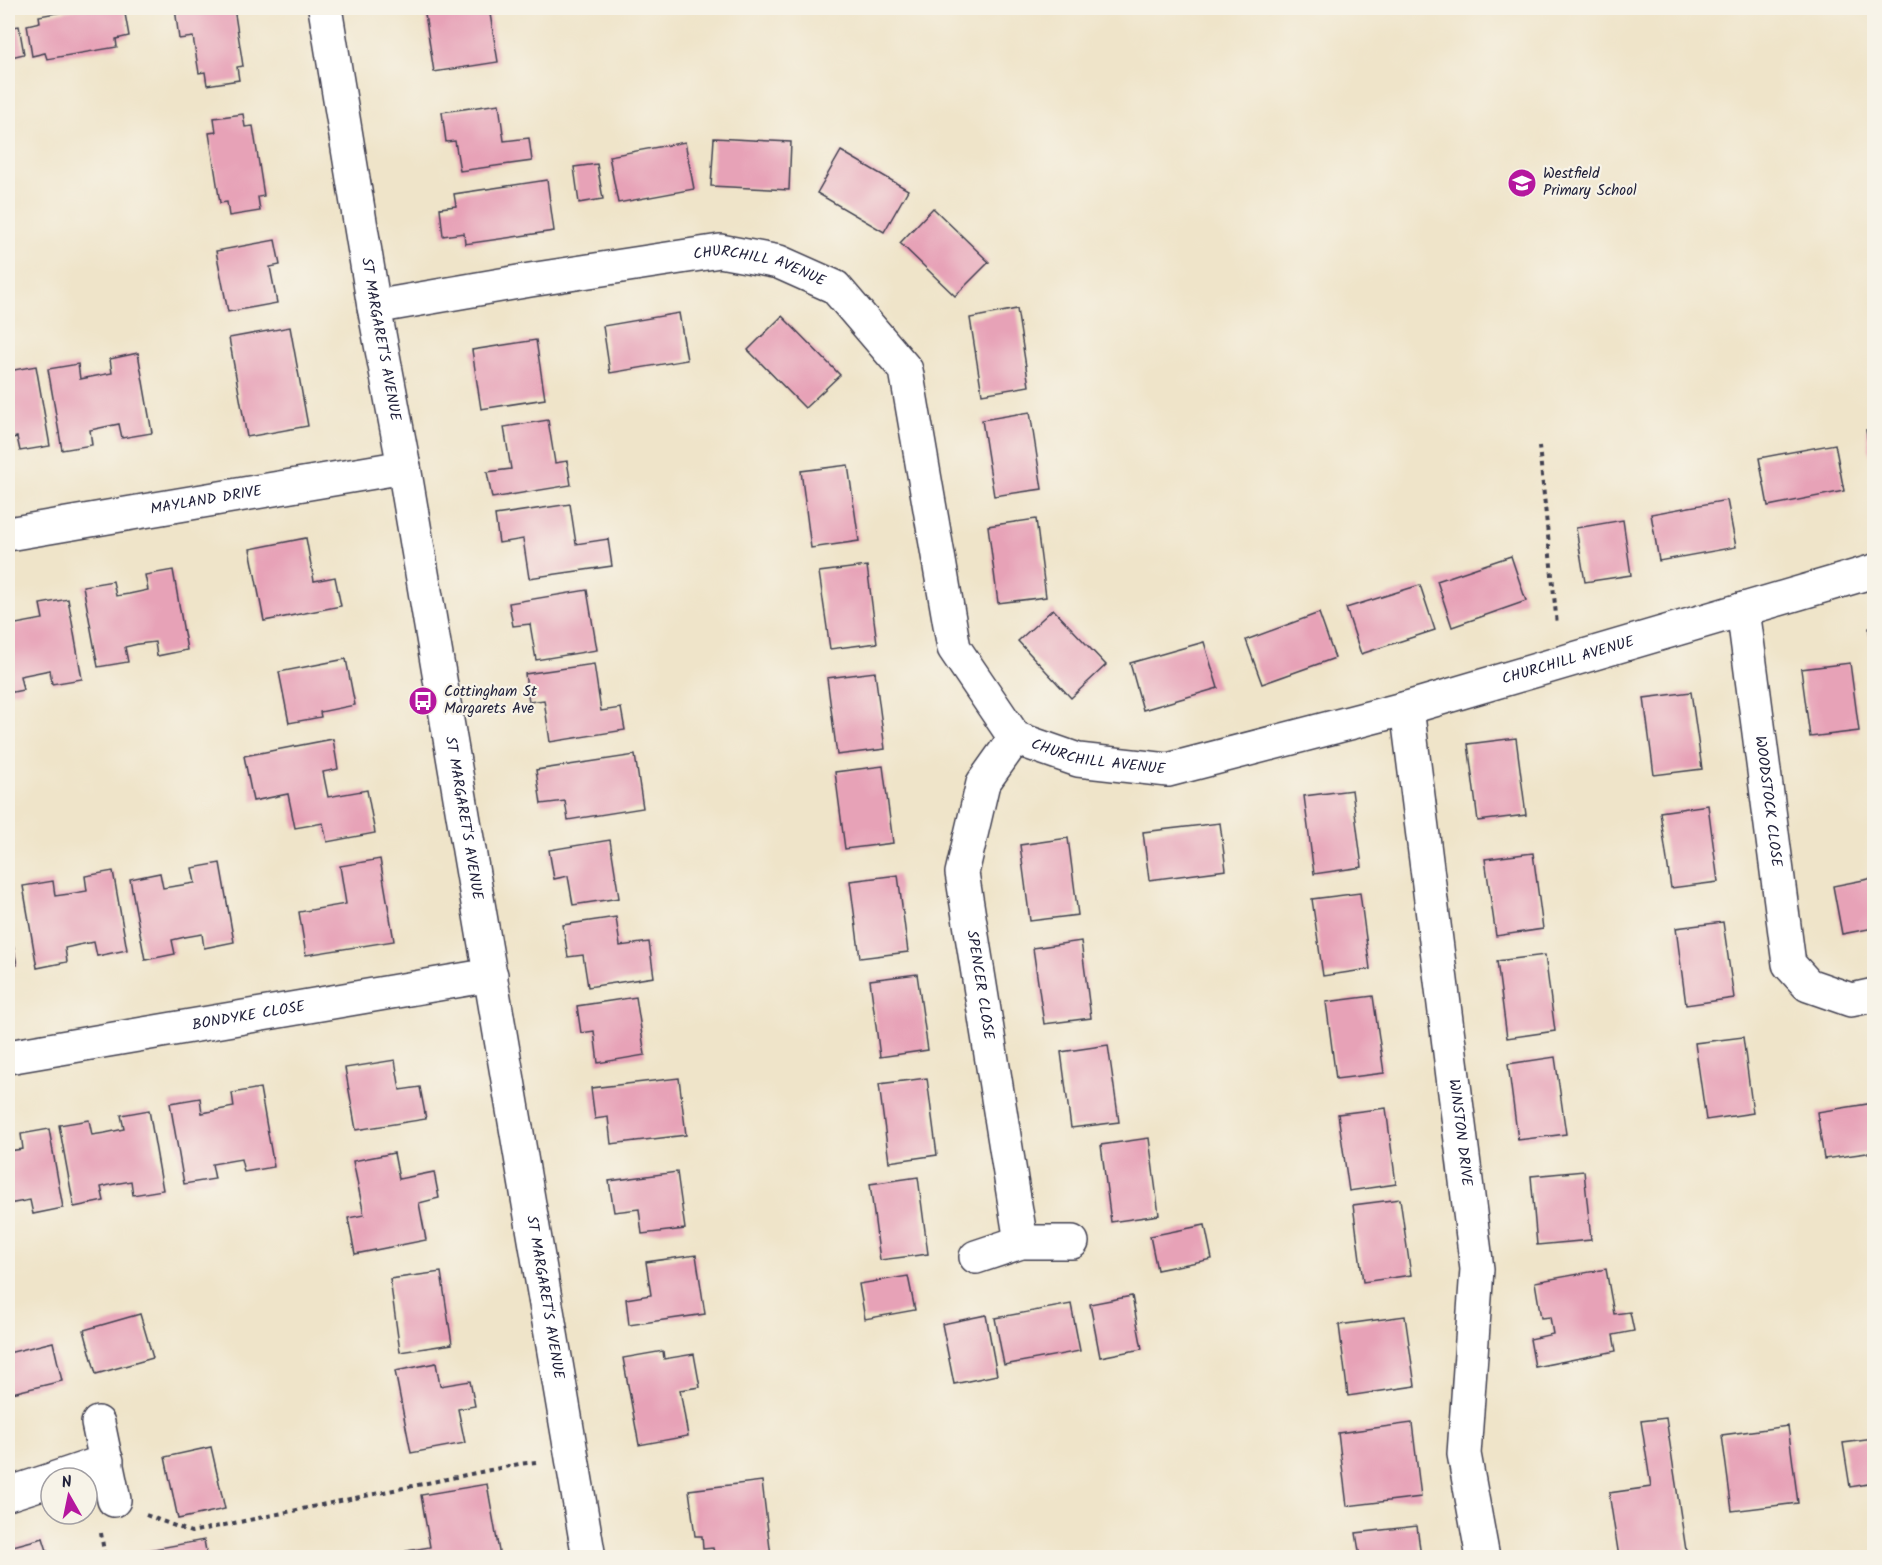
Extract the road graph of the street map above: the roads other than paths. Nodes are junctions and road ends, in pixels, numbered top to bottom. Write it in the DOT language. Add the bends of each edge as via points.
graph roads {
  1 [pos="325,8"];
  2 [pos="374,307"];
  3 [pos="404,467"];
  4 [pos="8,534"];
  5 [pos="1875,571"];
  6 [pos="1743,609"];
  7 [pos="1407,708"];
  8 [pos="1015,738"];
  9 [pos="491,975"];
  10 [pos="1875,995"];
  11 [pos="8,1057"];
  12 [pos="1021,1242"];
  13 [pos="1072,1242"];
  14 [pos="976,1257"];
  15 [pos="98,1423"];
  16 [pos="106,1461"];
  17 [pos="91,1466"];
  18 [pos="39,1484"];
  19 [pos="8,1494"];
  20 [pos="114,1500"];
  21 [pos="589,1557"];
  22 [pos="1483,1557"];
  1 -- 2 [label="street, ST MARGARET'S AVENUE"];
  2 -- 3 [label="street, ST MARGARET'S AVENUE"];
  2 -- 8 [label="street, CHURCHILL AVENUE" via="720,251 779,262 835,287 906,370 954,648"];
  3 -- 4 [label="street, MAYLAND DRIVE"];
  3 -- 9 [label="street, ST MARGARET'S AVENUE"];
  5 -- 6 [label="street, CHURCHILL AVENUE"];
  6 -- 7 [label="street, CHURCHILL AVENUE"];
  6 -- 10 [label="street, WOODSTOCK CLOSE" via="1789,964 1808,986 1851,1000"];
  7 -- 8 [label="street, CHURCHILL AVENUE" via="1168,770 1078,760"];
  7 -- 22 [label="street, WINSTON DRIVE" via="1477,1269 1464,1454"];
  8 -- 12 [label="street, SPENCER CLOSE" via="983,783 962,873"];
  9 -- 11 [label="street, BONDYKE CLOSE"];
  9 -- 21 [label="street, ST MARGARET'S AVENUE"];
  12 -- 13 [label="street"];
  12 -- 14 [label="street"];
  15 -- 16 [label="street"];
  16 -- 17 [label="street"];
  16 -- 20 [label="street"];
  18 -- 19 [label="street"];
}
